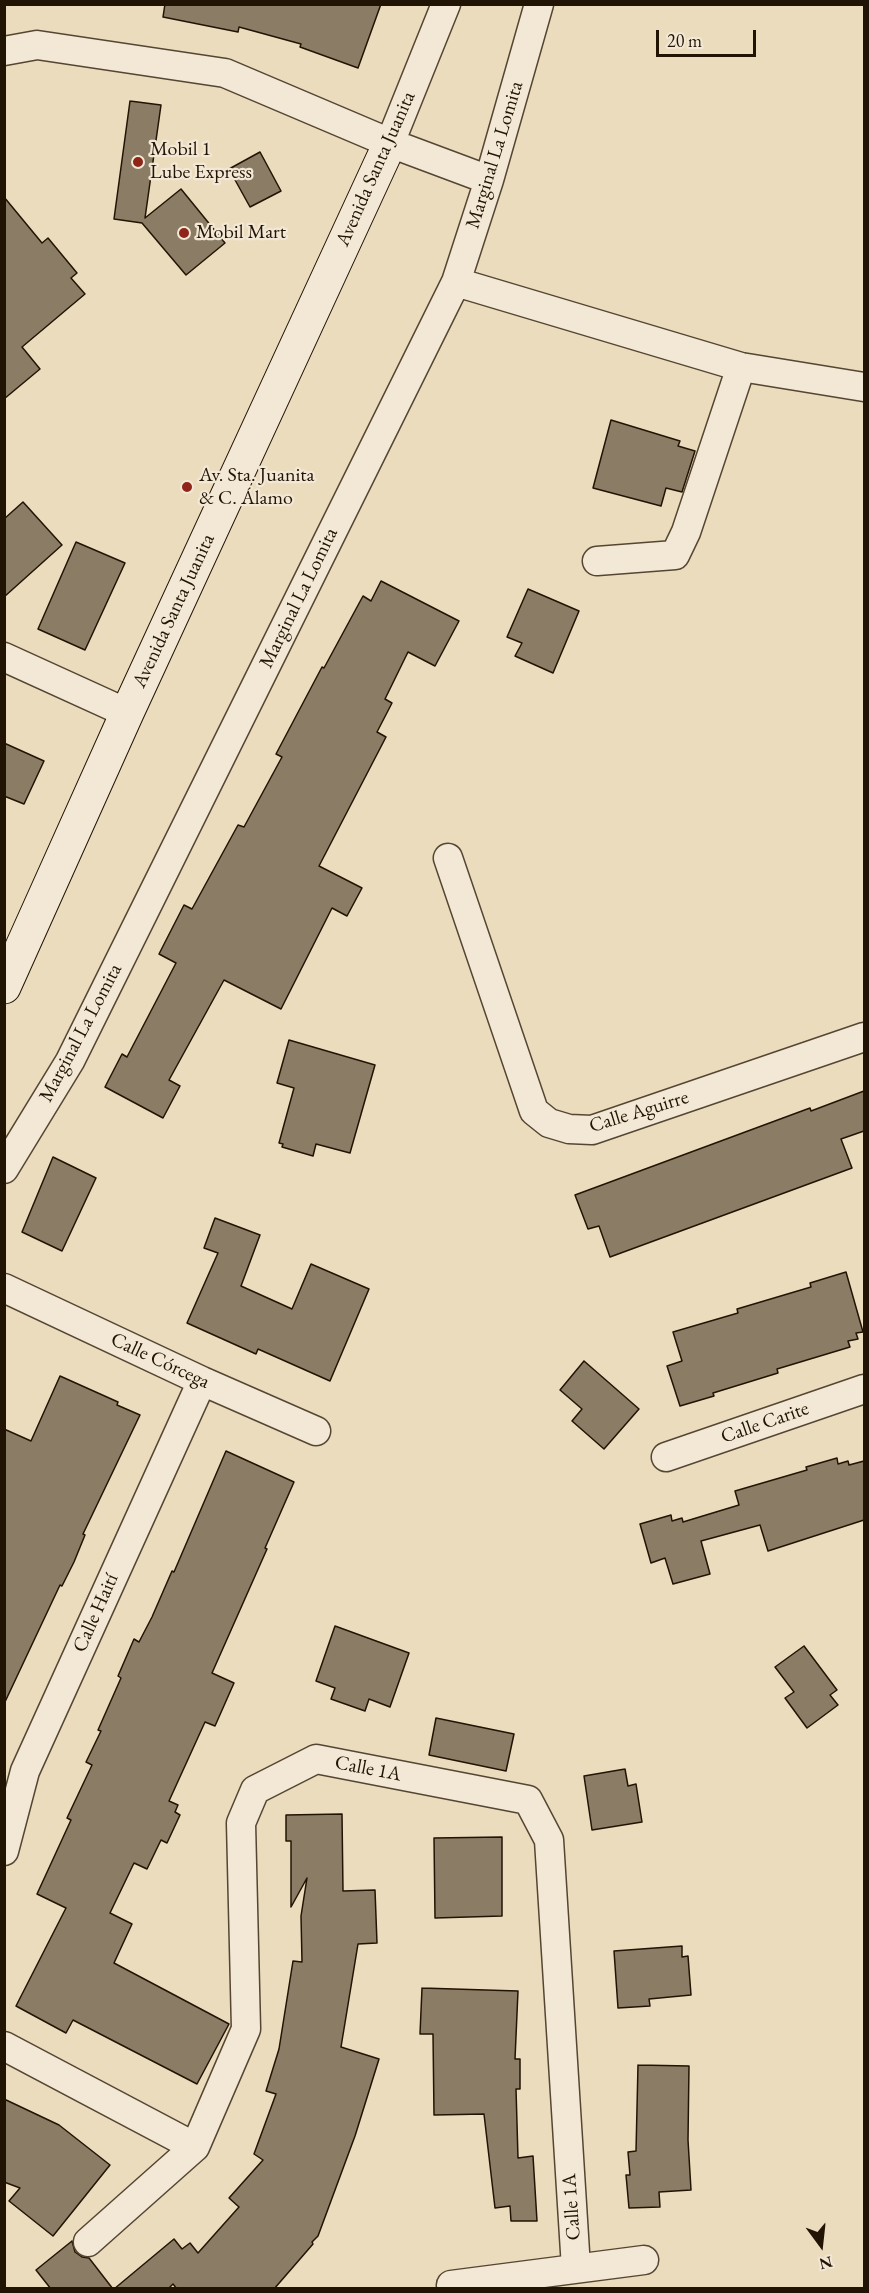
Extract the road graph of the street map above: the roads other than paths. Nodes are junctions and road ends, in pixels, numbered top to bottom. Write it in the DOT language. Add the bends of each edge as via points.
graph roads {
  1 [pos="446,4"];
  2 [pos="539,4"];
  3 [pos="4,51"];
  4 [pos="390,143"];
  5 [pos="489,180"];
  6 [pos="456,282"];
  7 [pos="741,367"];
  8 [pos="864,387"];
  9 [pos="597,561"];
  10 [pos="4,657"];
  11 [pos="127,713"];
  12 [pos="448,858"];
  13 [pos="5,985"];
  14 [pos="864,1037"];
  15 [pos="4,1169"];
  16 [pos="4,1288"];
  17 [pos="202,1381"];
  18 [pos="864,1389"];
  19 [pos="316,1431"];
  20 [pos="666,1457"];
  21 [pos="4,1851"];
  22 [pos="4,2046"];
  23 [pos="195,2147"];
  24 [pos="88,2242"];
  25 [pos="644,2260"];
  26 [pos="576,2268"];
  27 [pos="451,2285"];
  1 -- 4 [label="street, Avenida Santa Juanita"];
  2 -- 5 [label="street, Marginal La Lomita"];
  3 -- 4 [label="street" via="37,45 225,74"];
  4 -- 5 [label="street"];
  4 -- 11 [label="street, Avenida Santa Juanita"];
  5 -- 6 [label="street, Marginal La Lomita"];
  6 -- 7 [label="street"];
  6 -- 15 [label="street, Marginal La Lomita" via="70,1061"];
  7 -- 8 [label="street"];
  7 -- 9 [label="street" via="675,555"];
  10 -- 11 [label="street"];
  11 -- 13 [label="street, Avenida Santa Juanita"];
  12 -- 14 [label="street, Calle Aguirre" via="534,1111 549,1123 569,1130 592,1130"];
  16 -- 17 [label="street, Calle Córcega"];
  17 -- 19 [label="street, Calle Córcega"];
  17 -- 21 [label="street, Calle Haití" via="25,1771"];
  18 -- 20 [label="street, Calle Carite"];
  22 -- 23 [label="street"];
  23 -- 24 [label="street"];
  23 -- 26 [label="street, Calle 1A" via="246,2029 241,1823 255,1790 316,1759 528,1800 549,1840"];
  25 -- 26 [label="street, Calle 1A"];
  26 -- 27 [label="street, Calle 1A"];
}
